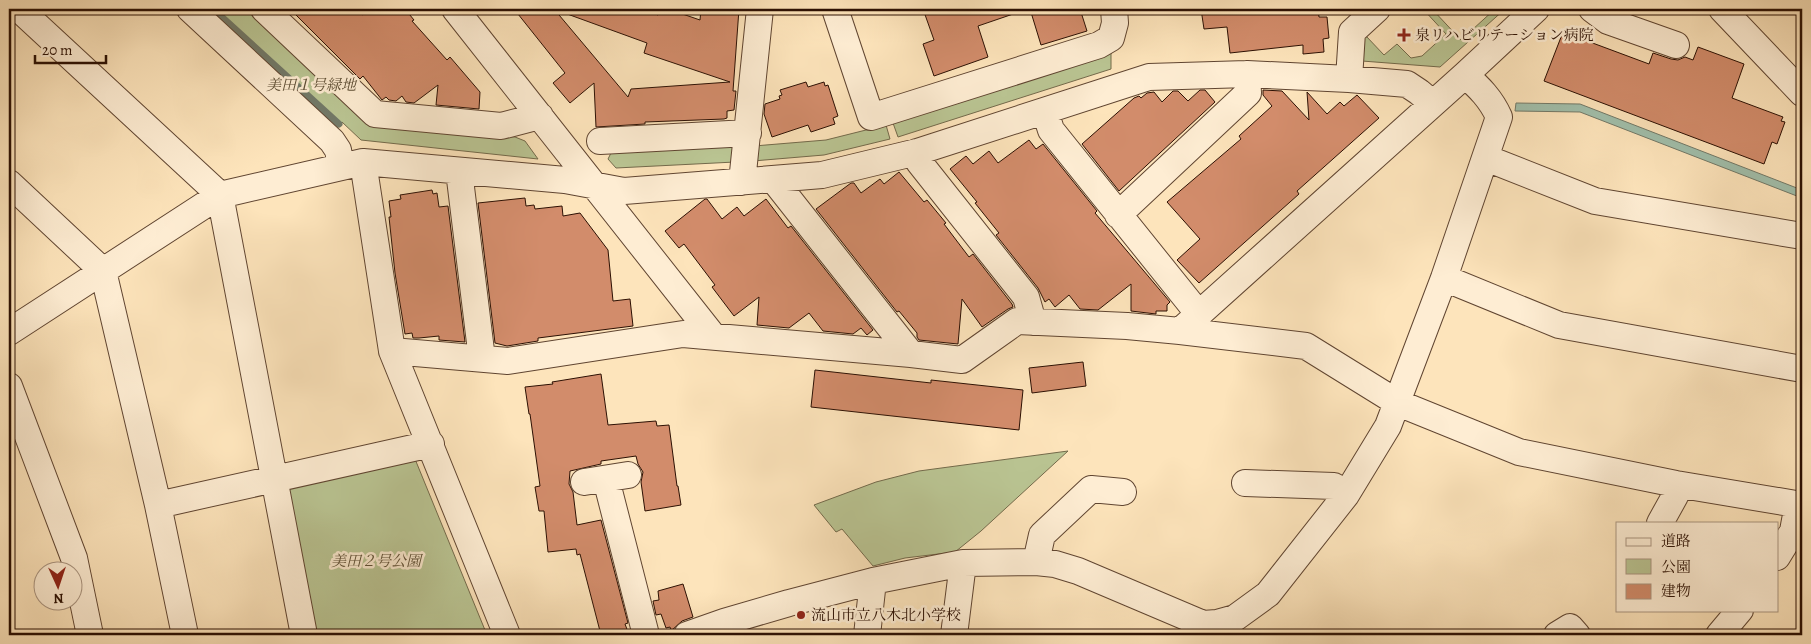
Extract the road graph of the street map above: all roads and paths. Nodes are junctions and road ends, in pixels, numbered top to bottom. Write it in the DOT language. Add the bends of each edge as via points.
graph roads {
  1 [pos="19,9"];
  2 [pos="190,9"];
  3 [pos="264,9"];
  4 [pos="455,9"];
  5 [pos="760,9"];
  6 [pos="836,9"];
  7 [pos="1114,9"];
  8 [pos="1377,9"];
  9 [pos="1536,9"];
  10 [pos="1592,9"];
  11 [pos="1722,9"];
  12 [pos="1676,45"];
  13 [pos="1247,74"];
  14 [pos="1465,75"];
  15 [pos="1349,79"];
  16 [pos="1802,93"];
  17 [pos="1432,103"];
  18 [pos="1045,111"];
  19 [pos="540,116"];
  20 [pos="748,132"];
  21 [pos="600,141"];
  22 [pos="916,152"];
  23 [pos="1486,158"];
  24 [pos="352,165"];
  25 [pos="459,171"];
  26 [pos="773,179"];
  27 [pos="9,182"];
  28 [pos="742,182"];
  29 [pos="595,185"];
  30 [pos="220,196"];
  31 [pos="1118,214"];
  32 [pos="1802,236"];
  33 [pos="103,271"];
  34 [pos="1444,278"];
  35 [pos="1033,322"];
  36 [pos="1189,322"];
  37 [pos="9,332"];
  38 [pos="713,336"];
  39 [pos="392,351"];
  40 [pos="911,354"];
  41 [pos="482,359"];
  42 [pos="1802,369"];
  43 [pos="9,386"];
  44 [pos="1398,404"];
  45 [pos="431,444"];
  46 [pos="275,479"];
  47 [pos="606,479"];
  48 [pos="1245,483"];
  49 [pos="1676,484"];
  50 [pos="1123,492"];
  51 [pos="1346,495"];
  52 [pos="1800,504"];
  53 [pos="158,505"];
  54 [pos="1661,522"];
  55 [pos="1778,555"];
  56 [pos="1036,562"];
  57 [pos="963,563"];
  58 [pos="873,581"];
  59 [pos="1738,612"];
  60 [pos="1228,628"];
  61 [pos="90,635"];
  62 [pos="185,635"];
  63 [pos="304,635"];
  64 [pos="507,635"];
  65 [pos="646,635"];
  66 [pos="687,635"];
  67 [pos="867,635"];
  68 [pos="954,635"];
  69 [pos="1557,635"];
  70 [pos="1577,635"];
  71 [pos="1720,635"];
  1 -- 30 [label="street"];
  2 -- 24 [label="street" via="332,141"];
  3 -- 19 [label="street" via="375,114 501,126"];
  4 -- 19 [label="street"];
  5 -- 20 [label="street"];
  6 -- 7 [label="street" via="871,117 1099,45 1111,38 1116,23"];
  8 -- 15 [label="street" via="1352,32"];
  9 -- 14 [label="street"];
  10 -- 12 [label="street" via="1608,21"];
  11 -- 16 [label="street"];
  13 -- 15 [label="street"];
  13 -- 18 [label="street" via="1149,77"];
  13 -- 31 [label="street" via="1248,93"];
  14 -- 17 [label="street"];
  14 -- 23 [label="street" via="1493,103 1498,117"];
  15 -- 17 [label="street" via="1407,84"];
  17 -- 36 [label="street"];
  18 -- 22 [label="street"];
  18 -- 31 [label="street" via="1051,130"];
  19 -- 29 [label="street"];
  20 -- 21 [label="street"];
  20 -- 28 [label="street"];
  22 -- 26 [label="street" via="822,175"];
  22 -- 35 [label="street" via="919,162 1026,297"];
  23 -- 32 [label="street" via="1595,201"];
  23 -- 34 [label="street"];
  24 -- 25 [label="street"];
  24 -- 30 [label="street"];
  24 -- 39 [label="street"];
  25 -- 29 [label="street"];
  25 -- 41 [label="street"];
  26 -- 28 [label="street"];
  26 -- 40 [label="street"];
  27 -- 33 [label="street"];
  28 -- 29 [label="street" via="624,190"];
  29 -- 38 [label="street"];
  30 -- 33 [label="street"];
  30 -- 46 [label="street"];
  31 -- 36 [label="street"];
  33 -- 37 [label="street"];
  33 -- 53 [label="street"];
  34 -- 42 [label="street" via="1559,325"];
  34 -- 44 [label="street"];
  35 -- 36 [label="street" via="1128,326"];
  35 -- 40 [label="street" via="1017,321 962,360"];
  36 -- 44 [label="street" via="1306,346"];
  38 -- 40 [label="street"];
  38 -- 41 [label="street" via="683,334 508,361"];
  39 -- 41 [label="street"];
  39 -- 45 [label="street"];
  43 -- 61 [label="street" via="74,558"];
  44 -- 49 [label="street" via="1519,452"];
  44 -- 51 [label="street"];
  45 -- 46 [label="street"];
  45 -- 64 [label="street"];
  46 -- 53 [label="street"];
  46 -- 63 [label="street"];
  47 -- 65 [label="street"];
  48 -- 51 [label="street" via="1334,486"];
  49 -- 52 [label="street"];
  49 -- 54 [label="street" via="1675,496"];
  50 -- 56 [label="street" via="1091,489 1042,535"];
  51 -- 60 [label="street" via="1268,594"];
  52 -- 55 [label="street" via="1793,531"];
  53 -- 62 [label="street"];
  56 -- 57 [label="street"];
  56 -- 60 [label="street" via="1078,571 1203,624"];
  57 -- 58 [label="street"];
  57 -- 68 [label="street"];
  58 -- 66 [label="street"];
  58 -- 67 [label="street"];
  59 -- 71 [label="street"];
  69 -- 70 [label="street" via="1570,627"];
}
